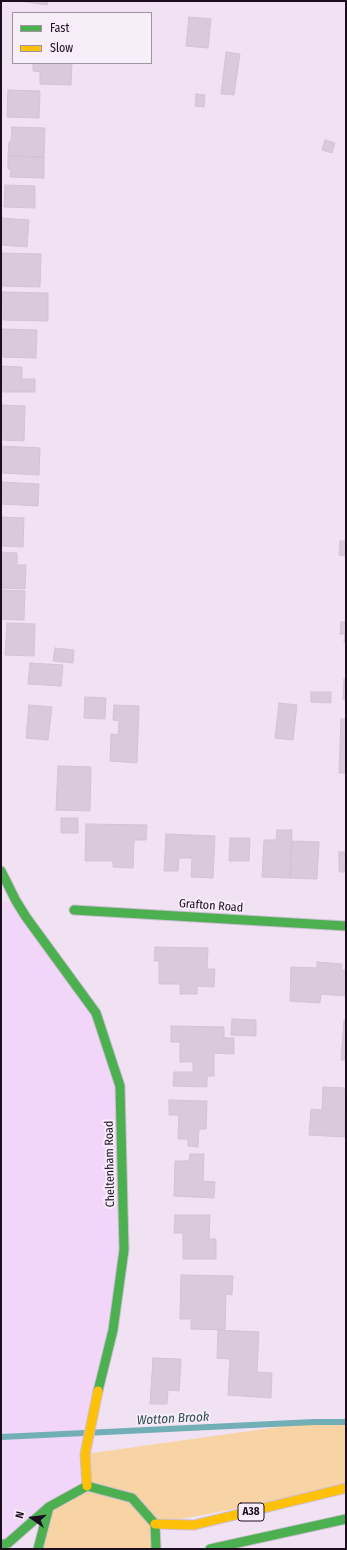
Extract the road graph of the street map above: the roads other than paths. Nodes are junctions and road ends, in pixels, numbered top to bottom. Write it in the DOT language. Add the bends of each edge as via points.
graph roads {
  1 [pos="1,871"];
  2 [pos="74,910"];
  3 [pos="346,926"];
  4 [pos="87,1486"];
  5 [pos="346,1488"];
  6 [pos="48,1507"];
  7 [pos="346,1519"];
  8 [pos="155,1524"];
  9 [pos="1,1545"];
  10 [pos="38,1549"];
  11 [pos="156,1549"];
  12 [pos="210,1549"];
  1 -- 4 [label="main road, Cheltenham Road" via="12,901 96,1013 120,1086 124,1250 113,1330 85,1454"];
  2 -- 3 [label="main road, Grafton Road"];
  4 -- 6 [label="main road"];
  4 -- 8 [label="main road" via="132,1498"];
  5 -- 8 [label="main road, A38" via="194,1525"];
  6 -- 9 [label="main road" via="8,1543"];
  6 -- 10 [label="main road"];
  7 -- 12 [label="main road, A38"];
  8 -- 11 [label="main road"];
}
